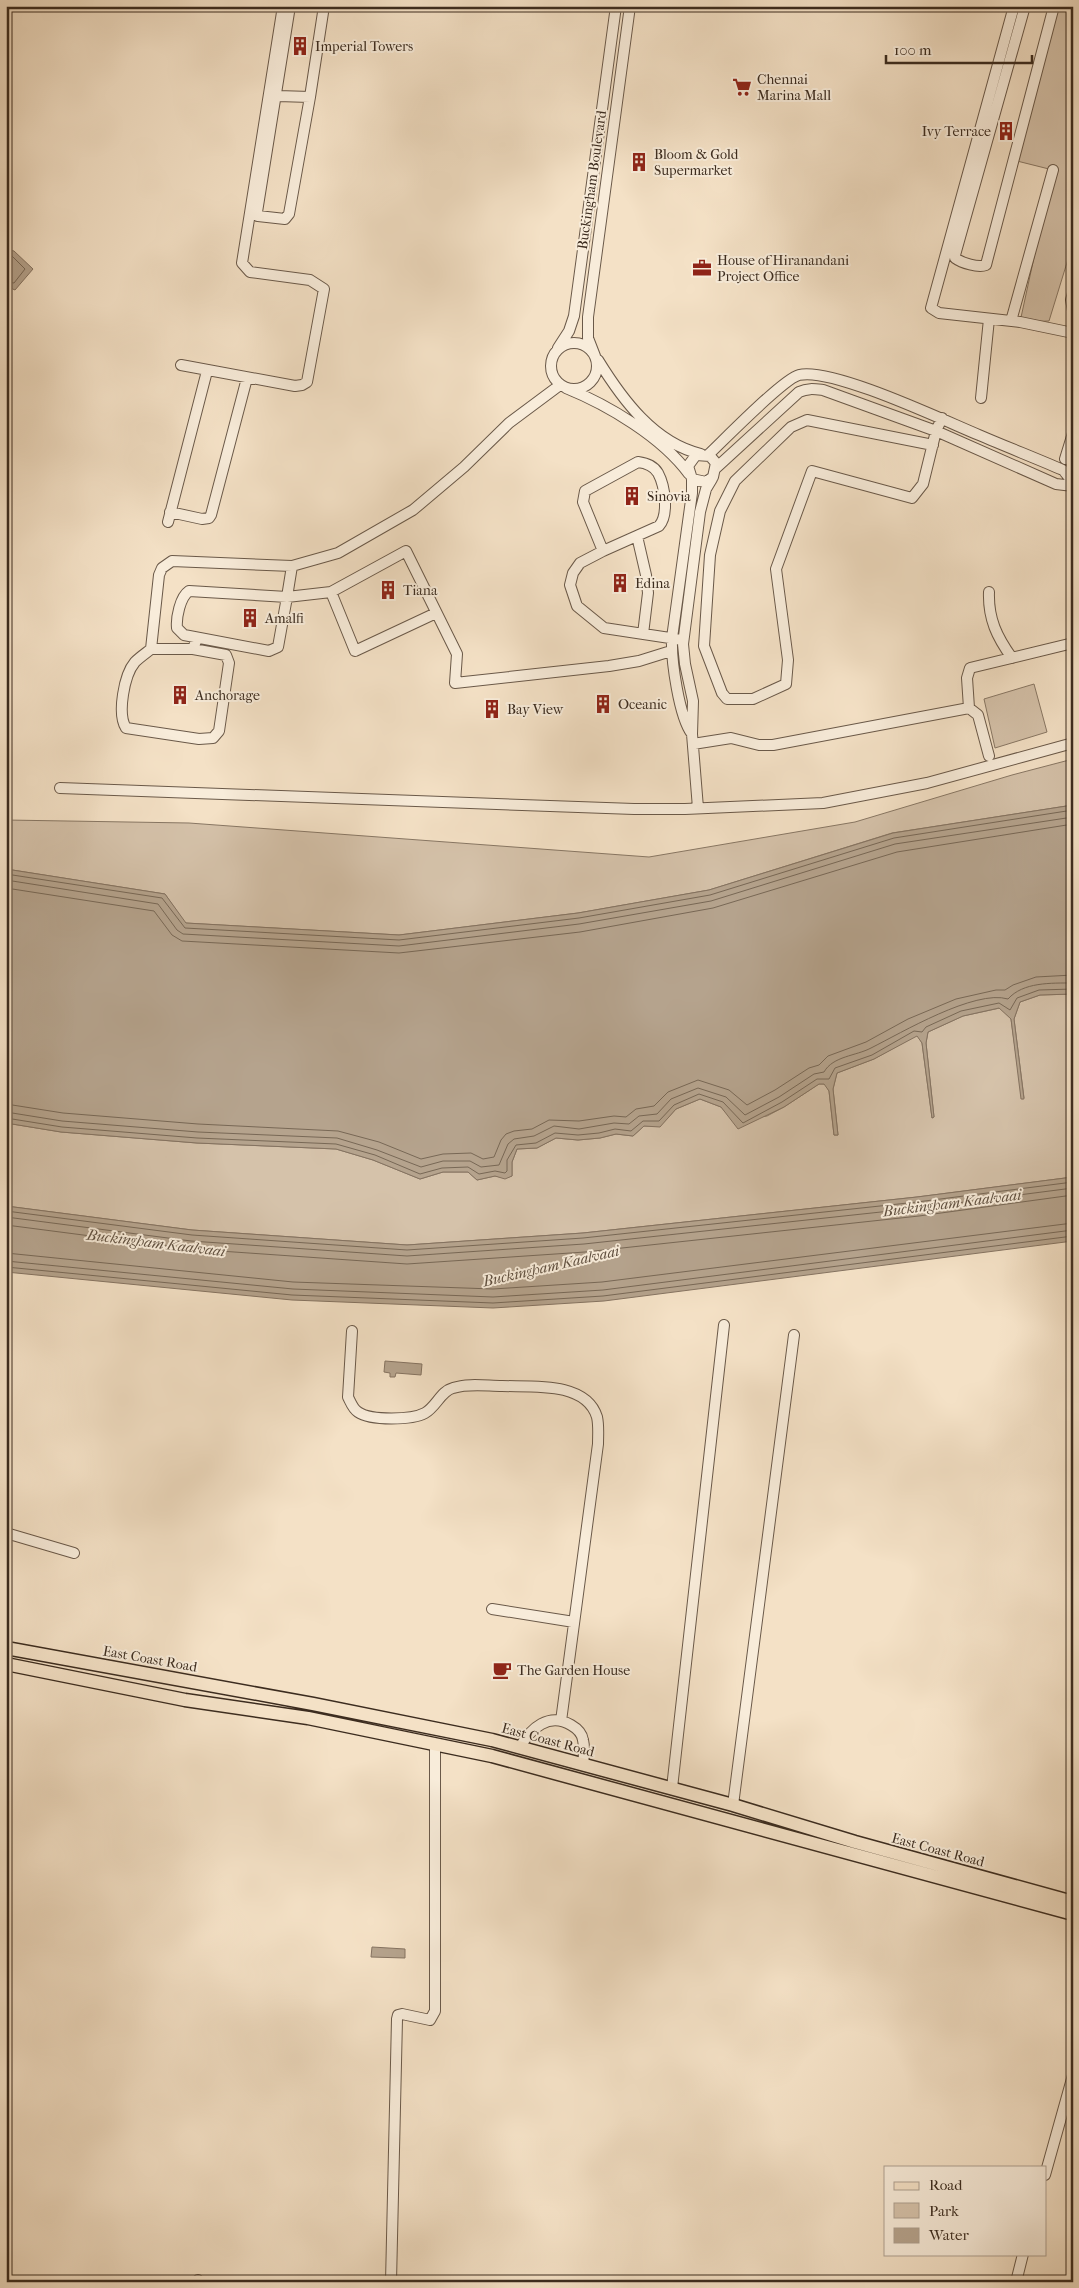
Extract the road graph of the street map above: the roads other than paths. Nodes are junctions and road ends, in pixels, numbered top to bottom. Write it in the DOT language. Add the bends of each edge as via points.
graph roads {
  1 [pos="283,6"];
  2 [pos="290,6"];
  3 [pos="324,6"];
  4 [pos="616,6"];
  5 [pos="630,6"];
  6 [pos="1014,6"];
  7 [pos="1025,6"];
  8 [pos="1054,6"];
  9 [pos="278,96"];
  10 [pos="310,98"];
  11 [pos="599,136"];
  12 [pos="612,138"];
  13 [pos="1053,170"];
  14 [pos="1073,293"];
  15 [pos="1073,311"];
  16 [pos="989,319"];
  17 [pos="1011,321"];
  18 [pos="1073,333"];
  19 [pos="558,348"];
  20 [pos="595,356"];
  21 [pos="181,365"];
  22 [pos="207,371"];
  23 [pos="247,378"];
  24 [pos="563,387"];
  25 [pos="981,398"];
  26 [pos="942,418"];
  27 [pos="740,425"];
  28 [pos="936,431"];
  29 [pos="1073,434"];
  30 [pos="750,438"];
  31 [pos="933,445"];
  32 [pos="704,455"];
  33 [pos="1065,459"];
  34 [pos="714,473"];
  35 [pos="691,477"];
  36 [pos="1073,482"];
  37 [pos="1073,486"];
  38 [pos="637,536"];
  39 [pos="603,551"];
  40 [pos="292,566"];
  41 [pos="331,592"];
  42 [pos="989,592"];
  43 [pos="287,597"];
  44 [pos="436,613"];
  45 [pos="642,634"];
  46 [pos="197,638"];
  47 [pos="672,638"];
  48 [pos="683,640"];
  49 [pos="1073,643"];
  50 [pos="151,649"];
  51 [pos="193,649"];
  52 [pos="671,651"];
  53 [pos="1012,658"];
  54 [pos="969,708"];
  55 [pos="692,739"];
  56 [pos="1073,743"];
  57 [pos="988,756"];
  58 [pos="60,788"];
  59 [pos="698,808"];
  60 [pos="724,1325"];
  61 [pos="352,1331"];
  62 [pos="794,1334"];
  63 [pos="6,1533"];
  64 [pos="74,1554"];
  65 [pos="492,1609"];
  66 [pos="574,1622"];
  67 [pos="6,1648"];
  68 [pos="6,1664"];
  69 [pos="561,1721"];
  70 [pos="435,1744"];
  71 [pos="520,1747"];
  72 [pos="583,1764"];
  73 [pos="672,1788"];
  74 [pos="734,1805"];
  75 [pos="1073,1902"];
  76 [pos="1073,1914"];
  77 [pos="1073,2075"];
  78 [pos="1046,2170"];
  79 [pos="1022,2256"];
  80 [pos="391,2282"];
  81 [pos="1016,2282"];
  1 -- 23 [label="street" via="242,263 250,272 310,280 324,289 307,382 295,386"];
  2 -- 9 [label="street"];
  3 -- 10 [label="street"];
  4 -- 11 [label="street, Buckingham Boulevard"];
  5 -- 12 [label="street, Buckingham Boulevard"];
  6 -- 16 [label="street" via="931,305 936,312"];
  7 -- 8 [label="street" via="955,255 959,261 981,267 986,265"];
  9 -- 10 [label="street"];
  9 -- 10 [label="street" via="257,212 258,216 282,219 290,214"];
  11 -- 12 [label="street"];
  11 -- 19 [label="street, Buckingham Boulevard" via="574,316"];
  12 -- 20 [label="street, Buckingham Boulevard" via="587,324"];
  13 -- 17 [label="street"];
  14 -- 15 [label="street"];
  16 -- 17 [label="street"];
  16 -- 25 [label="street"];
  17 -- 18 [label="street"];
  19 -- 20 [label="street, Buckingham Boulevard" via="569,342 580,343"];
  19 -- 24 [label="street, Buckingham Boulevard" via="550,365 553,377"];
  20 -- 24 [label="street, Buckingham Boulevard" via="596,371 590,383 581,388"];
  20 -- 32 [label="street, Buckingham Boulevard" via="623,397 646,422 672,443"];
  21 -- 22 [label="street"];
  22 -- 23 [label="street"];
  22 -- 23 [label="street" via="169,517 202,519 211,515"];
  24 -- 35 [label="street" via="595,401 635,426 670,454"];
  24 -- 40 [label="street" via="509,423 413,510 338,553"];
  26 -- 27 [label="street" via="855,385 809,374 784,384"];
  26 -- 28 [label="street"];
  26 -- 36 [label="street" via="1063,470"];
  27 -- 30 [label="street"];
  27 -- 32 [label="street"];
  28 -- 30 [label="street" via="823,390 806,389"];
  28 -- 31 [label="street"];
  28 -- 37 [label="street" via="1056,484"];
  29 -- 33 [label="street"];
  30 -- 34 [label="street"];
  31 -- 31 [label="street" via="807,420 791,426 735,481 720,511 710,555 704,646 727,699 753,699 786,684 788,660 776,569 812,470 912,498 923,484"];
  32 -- 34 [label="street" via="713,459"];
  32 -- 35 [label="street" via="696,455 689,462"];
  34 -- 35 [label="street" via="701,482"];
  34 -- 48 [label="street" via="700,512"];
  35 -- 47 [label="street" via="692,493"];
  38 -- 39 [label="street"];
  38 -- 39 [label="street" via="659,526 664,519 666,502 658,472 647,463 638,462 585,492 583,502"];
  38 -- 45 [label="street" via="648,594"];
  39 -- 45 [label="street" via="580,564 573,573 570,585 578,606 604,628"];
  40 -- 43 [label="street"];
  40 -- 50 [label="street" via="172,561 166,564 159,575"];
  41 -- 43 [label="street"];
  41 -- 44 [label="street" via="355,651"];
  41 -- 44 [label="street" via="406,551"];
  42 -- 53 [label="street" via="988,610 992,625"];
  43 -- 46 [label="street" via="276,649"];
  43 -- 46 [label="street" via="189,591 176,621 177,628 184,635"];
  44 -- 52 [label="street" via="457,654 455,682 609,666"];
  45 -- 47 [label="street"];
  46 -- 51 [label="street"];
  47 -- 48 [label="street"];
  47 -- 52 [label="street"];
  48 -- 55 [label="street" via="693,701"];
  49 -- 53 [label="street"];
  50 -- 51 [label="street"];
  50 -- 51 [label="street" via="134,663 126,683 121,708 126,728 199,739 213,738 219,731 229,663 226,656"];
  52 -- 55 [label="street"];
  53 -- 54 [label="street" via="970,668 967,678"];
  54 -- 55 [label="street" via="774,745 731,738"];
  54 -- 57 [label="street" via="978,715"];
  55 -- 59 [label="street"];
  56 -- 59 [label="street" via="926,783 823,803"];
  58 -- 59 [label="street" via="634,809"];
  60 -- 73 [label="street"];
  61 -- 66 [label="street" via="348,1397 352,1406 364,1415 396,1419 424,1413 446,1391 460,1386 549,1387 570,1392 591,1405 597,1417 598,1444"];
  62 -- 74 [label="street"];
  63 -- 64 [label="street"];
  65 -- 66 [label="street"];
  66 -- 69 [label="street"];
  67 -- 71 [label="main road, East Coast Road" via="313,1704"];
  68 -- 70 [label="main road, East Coast Road" via="185,1700 308,1718"];
  69 -- 71 [label="street" via="540,1724"];
  69 -- 72 [label="street" via="581,1734"];
  70 -- 76 [label="main road, East Coast Road" via="548,1770"];
  70 -- 80 [label="street" via="435,2011 430,2020 402,2014 397,2019"];
  71 -- 72 [label="main road, East Coast Road"];
  72 -- 73 [label="main road, East Coast Road"];
  73 -- 74 [label="main road, East Coast Road"];
  74 -- 75 [label="main road, East Coast Road"];
  77 -- 78 [label="street"];
  79 -- 81 [label="street"];
}
